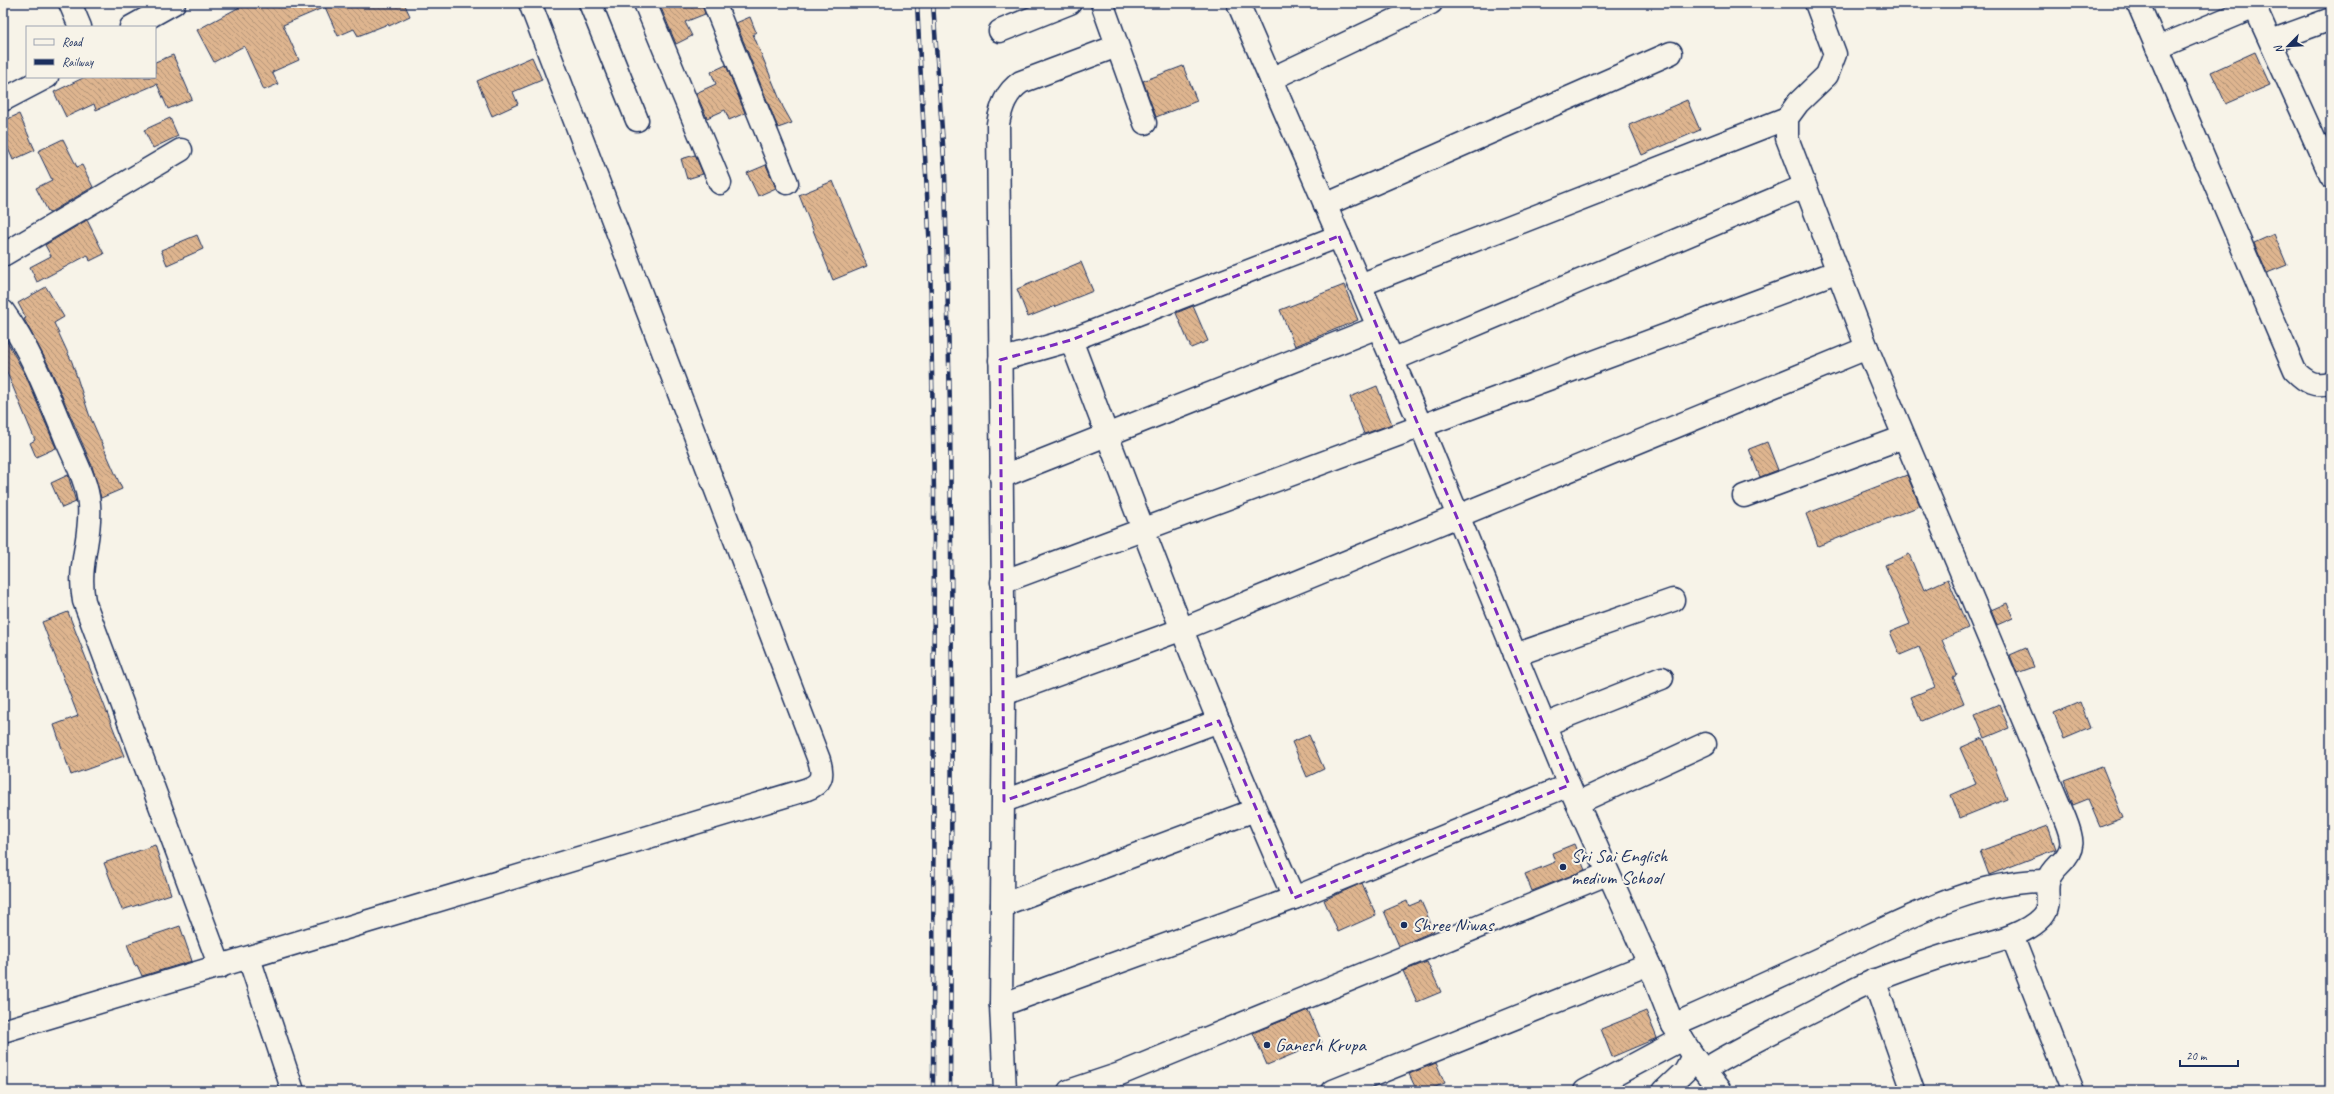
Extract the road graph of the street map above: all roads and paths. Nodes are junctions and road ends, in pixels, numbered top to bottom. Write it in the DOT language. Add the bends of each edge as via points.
graph roads {
  1 [pos="70,3"];
  2 [pos="174,3"];
  3 [pos="530,3"];
  4 [pos="590,3"];
  5 [pos="645,3"];
  6 [pos="714,3"];
  7 [pos="1070,3"];
  8 [pos="1102,3"];
  9 [pos="1238,3"];
  10 [pos="1431,3"];
  11 [pos="1816,3"];
  12 [pos="2138,3"];
  13 [pos="2254,5"];
  14 [pos="2331,19"];
  15 [pos="80,26"];
  16 [pos="133,26"];
  17 [pos="1000,31"];
  18 [pos="2271,41"];
  19 [pos="1117,46"];
  20 [pos="2157,48"];
  21 [pos="1671,53"];
  22 [pos="46,78"];
  23 [pos="1271,79"];
  24 [pos="3,100"];
  25 [pos="1788,118"];
  26 [pos="637,120"];
  27 [pos="1145,123"];
  28 [pos="181,150"];
  29 [pos="2331,176"];
  30 [pos="787,183"];
  31 [pos="720,184"];
  32 [pos="1805,186"];
  33 [pos="1325,205"];
  34 [pos="1339,236"];
  35 [pos="3,255"];
  36 [pos="1836,272"];
  37 [pos="1360,284"];
  38 [pos="3,311"];
  39 [pos="1378,327"];
  40 [pos="1071,340"];
  41 [pos="1867,348"];
  42 [pos="1000,360"];
  43 [pos="1392,360"];
  44 [pos="2331,382"];
  45 [pos="1421,426"];
  46 [pos="1107,436"];
  47 [pos="1904,437"];
  48 [pos="1001,477"];
  49 [pos="1744,496"];
  50 [pos="1457,515"];
  51 [pos="1142,530"];
  52 [pos="1002,582"];
  53 [pos="1673,600"];
  54 [pos="1183,630"];
  55 [pos="1515,655"];
  56 [pos="1662,678"];
  57 [pos="1004,694"];
  58 [pos="1219,721"];
  59 [pos="1544,725"];
  60 [pos="1705,744"];
  61 [pos="1573,794"];
  62 [pos="1004,801"];
  63 [pos="1255,810"];
  64 [pos="1607,874"];
  65 [pos="2048,881"];
  66 [pos="1294,898"];
  67 [pos="1002,905"];
  68 [pos="2012,936"];
  69 [pos="249,958"];
  70 [pos="1648,964"];
  71 [pos="220,967"];
  72 [pos="1874,980"];
  73 [pos="1001,1005"];
  74 [pos="3,1031"];
  75 [pos="1688,1048"];
  76 [pos="293,1091"];
  77 [pos="1005,1091"];
  78 [pos="1069,1091"];
  79 [pos="1333,1091"];
  80 [pos="1585,1091"];
  81 [pos="1664,1091"];
  82 [pos="1720,1091"];
  83 [pos="1913,1091"];
  84 [pos="2073,1091"];
  1 -- 15 [label="street"];
  2 -- 16 [label="street"];
  3 -- 69 [label="street" via="820,760 822,780 816,786 805,790"];
  4 -- 26 [label="street"];
  5 -- 31 [label="street"];
  6 -- 30 [label="street"];
  7 -- 17 [label="street"];
  8 -- 19 [label="street"];
  9 -- 23 [label="street"];
  10 -- 23 [label="street"];
  11 -- 25 [label="street" via="1835,54 1827,75 1798,103"];
  12 -- 20 [label="street"];
  13 -- 18 [label="street"];
  13 -- 20 [label="street"];
  14 -- 18 [label="street"];
  18 -- 29 [label="street"];
  19 -- 27 [label="street"];
  19 -- 42 [label="street" via="1021,82 1013,87 1001,110 998,124"];
  20 -- 44 [label="street" via="2296,371 2307,383"];
  21 -- 33 [label="street"];
  22 -- 24 [label="street"];
  23 -- 33 [label="street"];
  25 -- 32 [label="street" via="1788,138"];
  25 -- 37 [label="street"];
  28 -- 35 [label="street"];
  32 -- 36 [label="street"];
  32 -- 43 [label="street"];
  33 -- 34 [label="street"];
  34 -- 37 [label="street"];
  34 -- 40 [label="street"];
  36 -- 41 [label="street"];
  36 -- 45 [label="street"];
  37 -- 39 [label="street"];
  38 -- 71 [label="street" via="18,331 36,367 87,488 89,525 81,570 84,601"];
  39 -- 43 [label="street"];
  39 -- 46 [label="street"];
  40 -- 42 [label="street"];
  40 -- 46 [label="street"];
  41 -- 47 [label="street"];
  41 -- 50 [label="street"];
  42 -- 48 [label="street"];
  43 -- 45 [label="street"];
  45 -- 50 [label="street"];
  45 -- 51 [label="street"];
  46 -- 48 [label="street"];
  46 -- 51 [label="street"];
  47 -- 49 [label="street"];
  47 -- 65 [label="street" via="2071,834 2072,848 2067,858 2051,873"];
  48 -- 52 [label="street"];
  50 -- 54 [label="street"];
  50 -- 55 [label="street"];
  51 -- 52 [label="street"];
  51 -- 54 [label="street"];
  52 -- 57 [label="street"];
  53 -- 55 [label="street"];
  54 -- 57 [label="street"];
  54 -- 58 [label="street"];
  55 -- 59 [label="street"];
  56 -- 59 [label="street"];
  57 -- 62 [label="street"];
  58 -- 62 [label="street"];
  58 -- 63 [label="street"];
  59 -- 61 [label="street"];
  60 -- 61 [label="street"];
  61 -- 64 [label="street"];
  61 -- 66 [label="street"];
  62 -- 67 [label="street"];
  63 -- 66 [label="street"];
  63 -- 67 [label="street"];
  64 -- 70 [label="street"];
  64 -- 78 [label="street" via="1120,1074"];
  65 -- 68 [label="street" via="2050,898 2042,917"];
  65 -- 75 [label="street" via="2001,885 1949,901"];
  66 -- 73 [label="street"];
  67 -- 73 [label="street"];
  68 -- 72 [label="street"];
  68 -- 84 [label="street"];
  69 -- 71 [label="street"];
  69 -- 76 [label="street"];
  70 -- 75 [label="street"];
  70 -- 79 [label="street"];
  71 -- 74 [label="street"];
  72 -- 75 [label="street" via="1728,1056"];
  72 -- 83 [label="street"];
  73 -- 77 [label="street"];
  75 -- 80 [label="street"];
  75 -- 81 [label="street" via="1685,1071"];
  75 -- 82 [label="street"];
}
